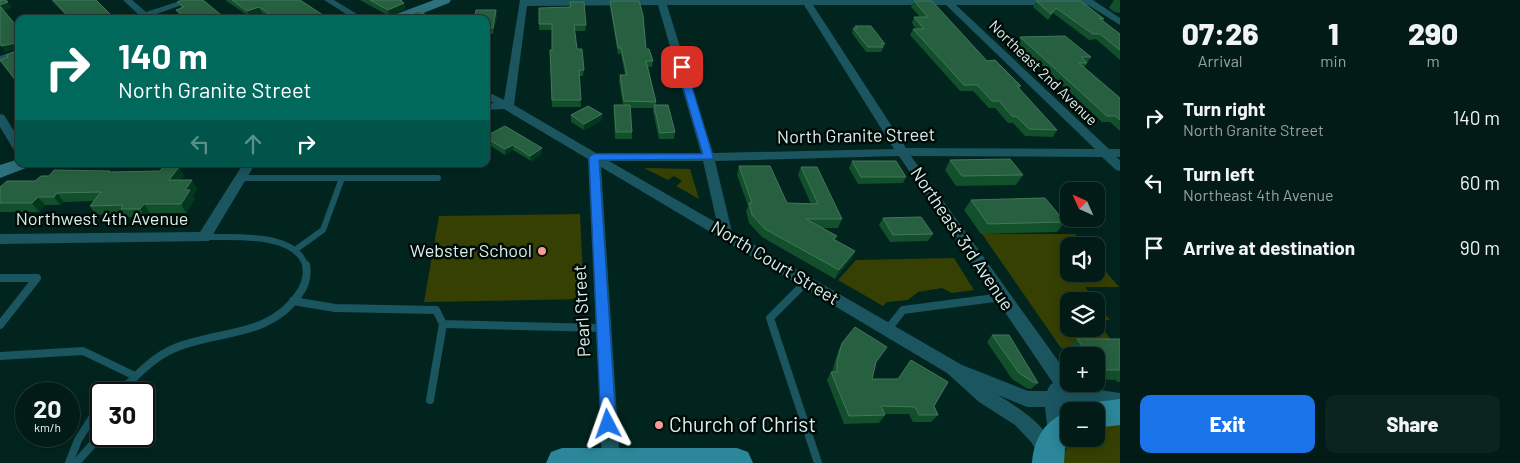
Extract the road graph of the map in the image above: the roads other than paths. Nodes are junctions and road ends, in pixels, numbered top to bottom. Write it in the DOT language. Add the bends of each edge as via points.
graph roads {
  1 [pos="126,0"];
  2 [pos="192,0"];
  3 [pos="328,0"];
  4 [pos="436,1"];
  5 [pos="1089,1"];
  6 [pos="524,2"];
  7 [pos="662,2"];
  8 [pos="806,2"];
  9 [pos="948,2"];
  10 [pos="144,15"];
  11 [pos="151,15"];
  12 [pos="354,15"];
  13 [pos="405,15"];
  14 [pos="1120,22"];
  15 [pos="15,54"];
  16 [pos="0,59"];
  17 [pos="490,96"];
  18 [pos="508,106"];
  19 [pos="490,107"];
  20 [pos="0,117"];
  21 [pos="15,142"];
  22 [pos="902,152"];
  23 [pos="1105,153"];
  24 [pos="1120,153"];
  25 [pos="594,157"];
  26 [pos="708,157"];
  27 [pos="15,166"];
  28 [pos="247,167"];
  29 [pos="1120,167"];
  30 [pos="0,172"];
  31 [pos="240,178"];
  32 [pos="342,178"];
  33 [pos="438,178"];
  34 [pos="726,234"];
  35 [pos="204,237"];
  36 [pos="0,239"];
  37 [pos="295,250"];
  38 [pos="0,278"];
  39 [pos="806,282"];
  40 [pos="1002,297"];
  41 [pos="292,301"];
  42 [pos="443,324"];
  43 [pos="0,325"];
  44 [pos="602,328"];
  45 [pos="888,330"];
  46 [pos="0,356"];
  47 [pos="953,368"];
  48 [pos="135,376"];
  49 [pos="1060,380"];
  50 [pos="129,382"];
  51 [pos="1075,392"];
  52 [pos="1053,398"];
  53 [pos="430,400"];
  54 [pos="1120,401"];
  55 [pos="1084,402"];
  56 [pos="1088,402"];
  57 [pos="1105,403"];
  58 [pos="1105,408"];
  59 [pos="1120,412"];
  60 [pos="90,421"];
  61 [pos="1055,443"];
  62 [pos="90,447"];
  63 [pos="611,462"];
  64 [pos="69,463"];
  65 [pos="76,463"];
  66 [pos="562,463"];
  67 [pos="737,463"];
  68 [pos="818,463"];
  1 -- 10 [label="street"];
  2 -- 11 [label="street"];
  3 -- 12 [label="street"];
  4 -- 13 [label="main road"];
  5 -- 9 [label="street"];
  5 -- 14 [label="street"];
  6 -- 7 [label="street"];
  6 -- 18 [label="street"];
  7 -- 8 [label="street"];
  7 -- 26 [label="street"];
  8 -- 9 [label="street"];
  8 -- 22 [label="street, Northeast 3rd Avenue"];
  9 -- 23 [label="street, Northeast 2nd Avenue"];
  15 -- 16 [label="street"];
  17 -- 18 [label="street, North Court Street"];
  18 -- 19 [label="street"];
  18 -- 25 [label="street, North Court Street"];
  20 -- 21 [label="street"];
  22 -- 23 [label="street, North Granite Street"];
  22 -- 26 [label="street, North Granite Street"];
  22 -- 40 [label="street, Northeast 3rd Avenue"];
  23 -- 24 [label="street, North Granite Street"];
  23 -- 29 [label="street, Northeast 2nd Avenue"];
  25 -- 26 [label="street, North Granite Street"];
  25 -- 34 [label="street, North Court Street"];
  25 -- 44 [label="street, Pearl Street"];
  26 -- 34 [label="street"];
  27 -- 30 [label="main road"];
  28 -- 31 [label="street"];
  31 -- 32 [label="lane"];
  31 -- 35 [label="street"];
  32 -- 33 [label="lane"];
  32 -- 37 [label="lane" via="323,230"];
  34 -- 39 [label="street, North Court Street"];
  35 -- 36 [label="street, Northwest 4th Avenue"];
  35 -- 37 [label="lane" via="262,239"];
  37 -- 41 [label="lane" via="306,266 307,280"];
  38 -- 43 [label="lane" via="37,278"];
  39 -- 45 [label="street, North Court Street"];
  39 -- 68 [label="lane" via="770,318"];
  40 -- 45 [label="lane" via="903,310"];
  40 -- 49 [label="street, Northeast 3rd Avenue"];
  41 -- 42 [label="lane" via="335,308 436,310"];
  41 -- 48 [label="lane" via="282,312 262,324 174,348 147,364"];
  42 -- 44 [label="lane"];
  42 -- 53 [label="lane"];
  44 -- 63 [label="street, Pearl Street"];
  45 -- 47 [label="street, North Court Street"];
  46 -- 48 [label="lane" via="83,351"];
  47 -- 52 [label="street" via="1027,399"];
  47 -- 61 [label="street, North Court Street" via="985,396 1021,419 1037,436"];
  48 -- 50 [label="lane"];
  49 -- 52 [label="street"];
  51 -- 56 [label="street"];
  52 -- 55 [label="street" via="1064,394"];
  52 -- 61 [label="street"];
  54 -- 57 [label="street"];
  58 -- 59 [label="main road"];
  60 -- 64 [label="lane"];
  62 -- 65 [label="lane"];
  63 -- 66 [label="main road"];
  63 -- 67 [label="main road"];
}
